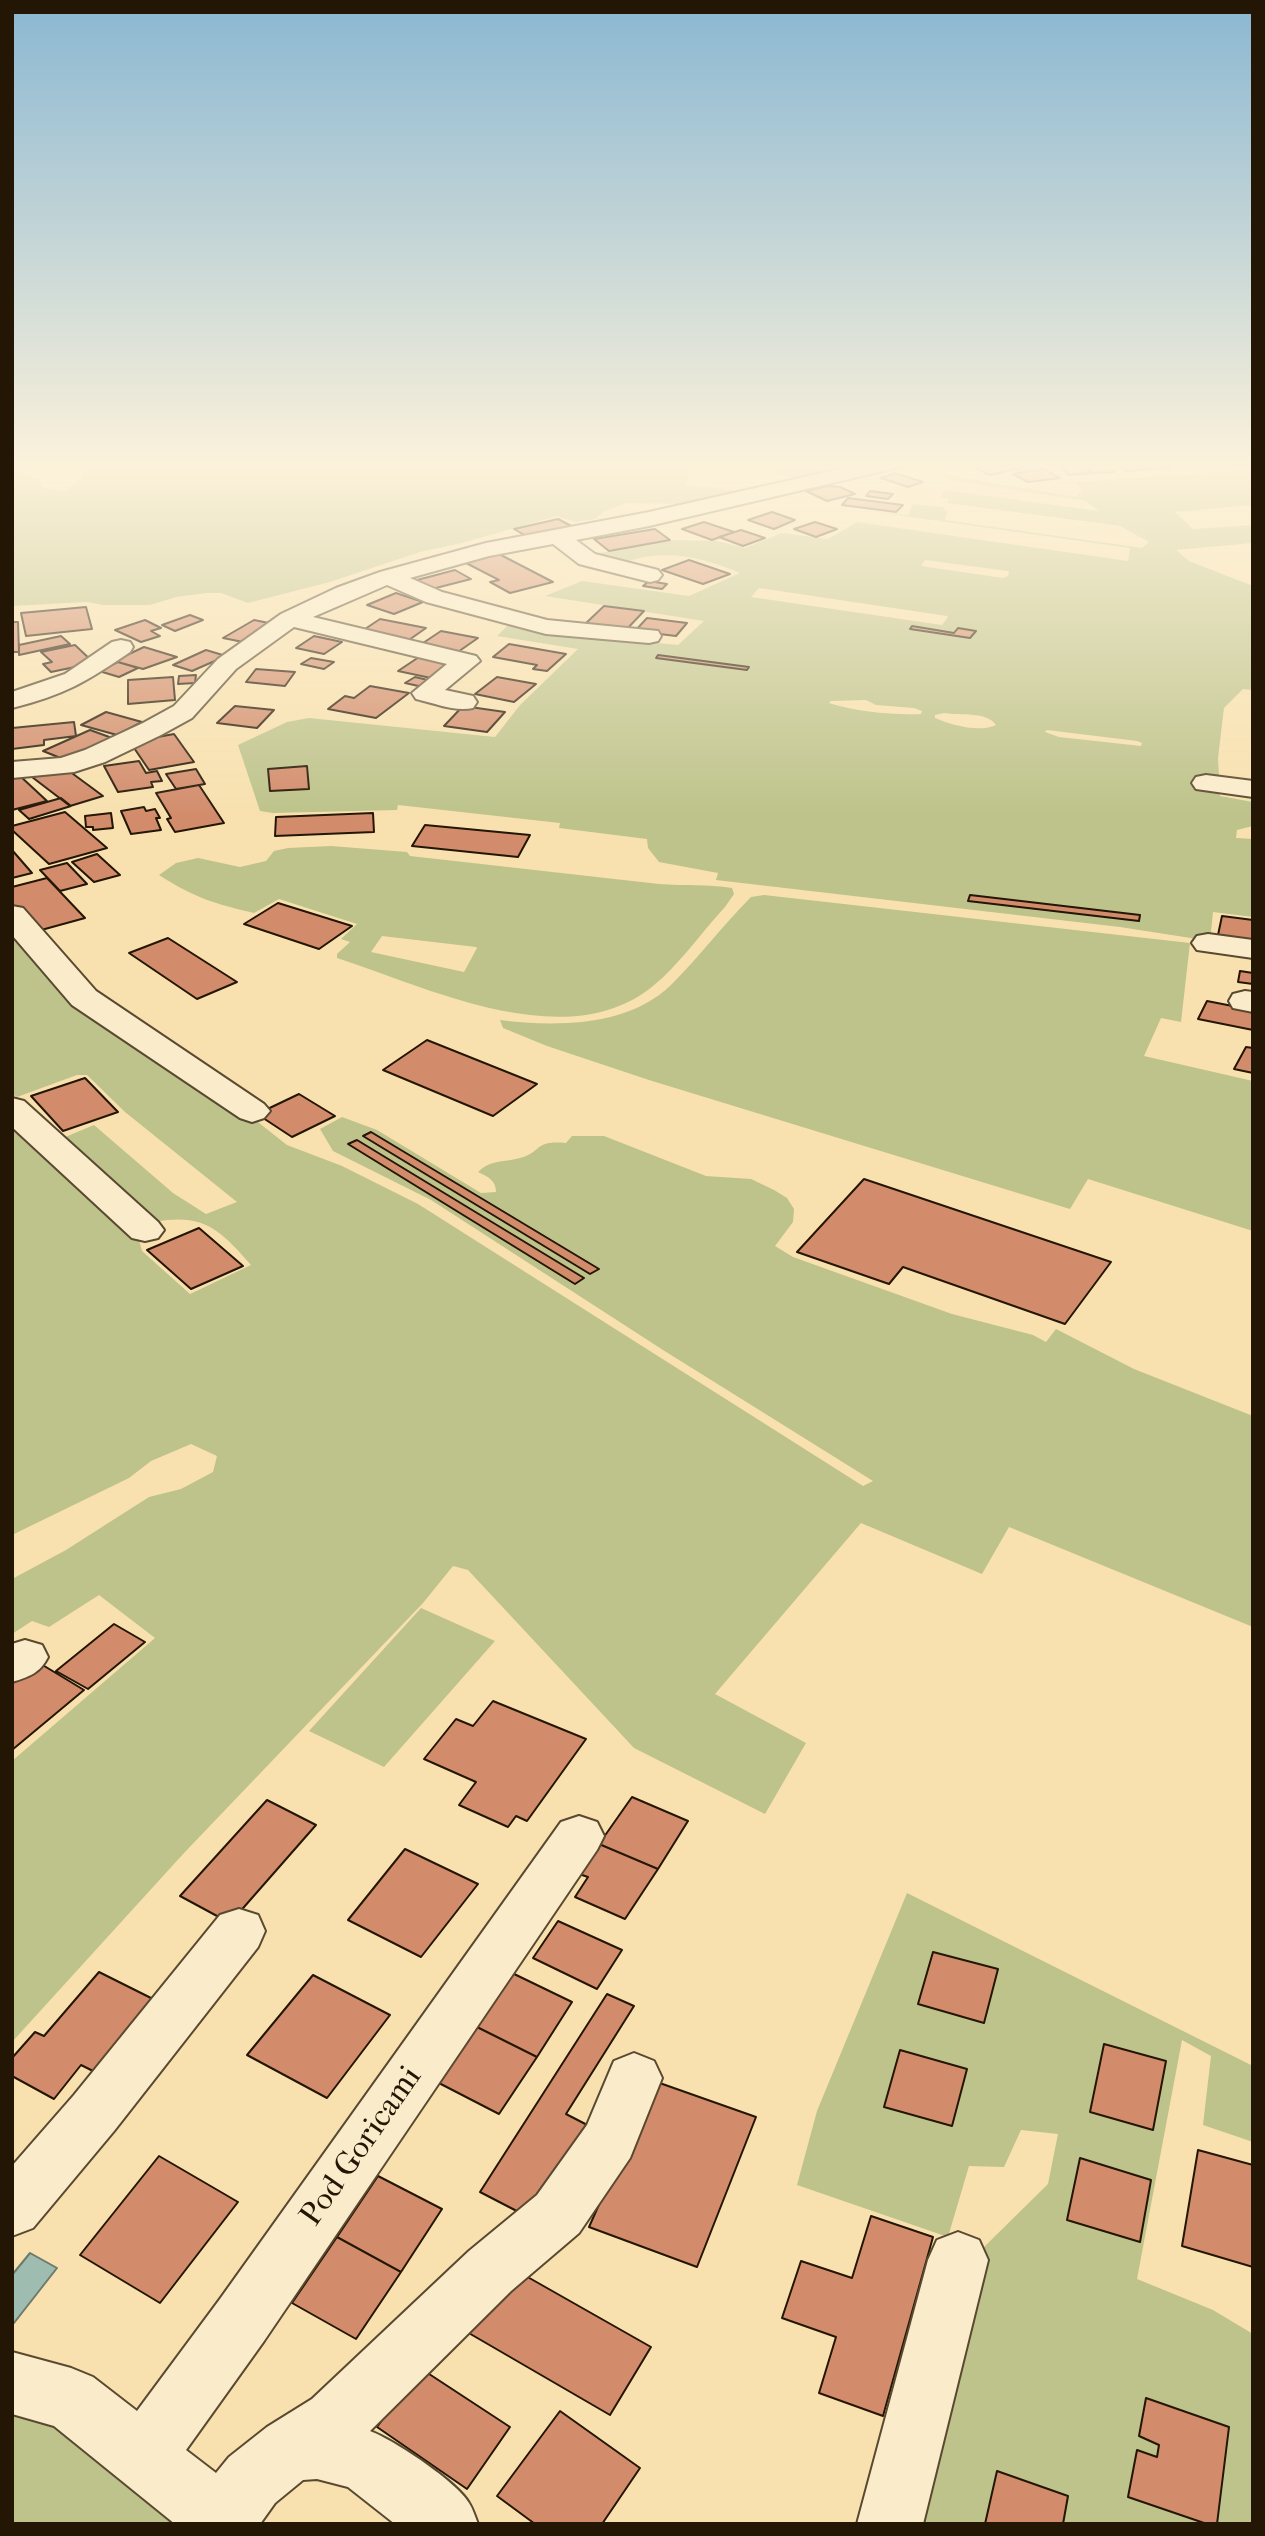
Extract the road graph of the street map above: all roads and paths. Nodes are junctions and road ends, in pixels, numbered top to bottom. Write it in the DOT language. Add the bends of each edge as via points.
graph roads {
  1 [pos="379,580"];
  2 [pos="396,580"];
  3 [pos="290,619"];
  4 [pos="649,636"];
  5 [pos="121,647"];
  6 [pos="12,699"];
  7 [pos="464,702"];
  8 [pos="12,771"];
  9 [pos="1206,783"];
  10 [pos="1253,789"];
  11 [pos="12,915"];
  12 [pos="1209,943"];
  13 [pos="1253,949"];
  14 [pos="12,1108"];
  15 [pos="252,1111"];
  16 [pos="145,1230"];
  17 [pos="579,1836"];
  18 [pos="239,1931"];
  19 [pos="634,2078"];
  20 [pos="12,2209"];
  21 [pos="958,2260"];
  22 [pos="12,2383"];
  23 [pos="290,2450"];
  24 [pos="143,2456"];
  25 [pos="225,2521"];
  26 [pos="445,2524"];
  27 [pos="890,2524"];
  1 -- 3 [label="street"];
  2 -- 4 [label="street" via="434,597 546,626"];
  3 -- 7 [label="street" via="467,661 425,693"];
  3 -- 8 [label="street" via="227,664 183,712 152,729 64,766"];
  5 -- 6 [label="street" via="74,679"];
  9 -- 10 [label="street"];
  11 -- 15 [label="street" via="84,998"];
  12 -- 13 [label="street"];
  14 -- 16 [label="street"];
  17 -- 24 [label="street, Pod Goricami"];
  18 -- 20 [label="street"];
  19 -- 23 [label="street" via="610,2140 558,2214 490,2272 335,2421"];
  21 -- 27 [label="street"];
  22 -- 24 [label="street" via="71,2399"];
  23 -- 25 [label="street" via="252,2480"];
  23 -- 26 [label="street" via="317,2447 347,2454 394,2479"];
  24 -- 25 [label="street"];
}
